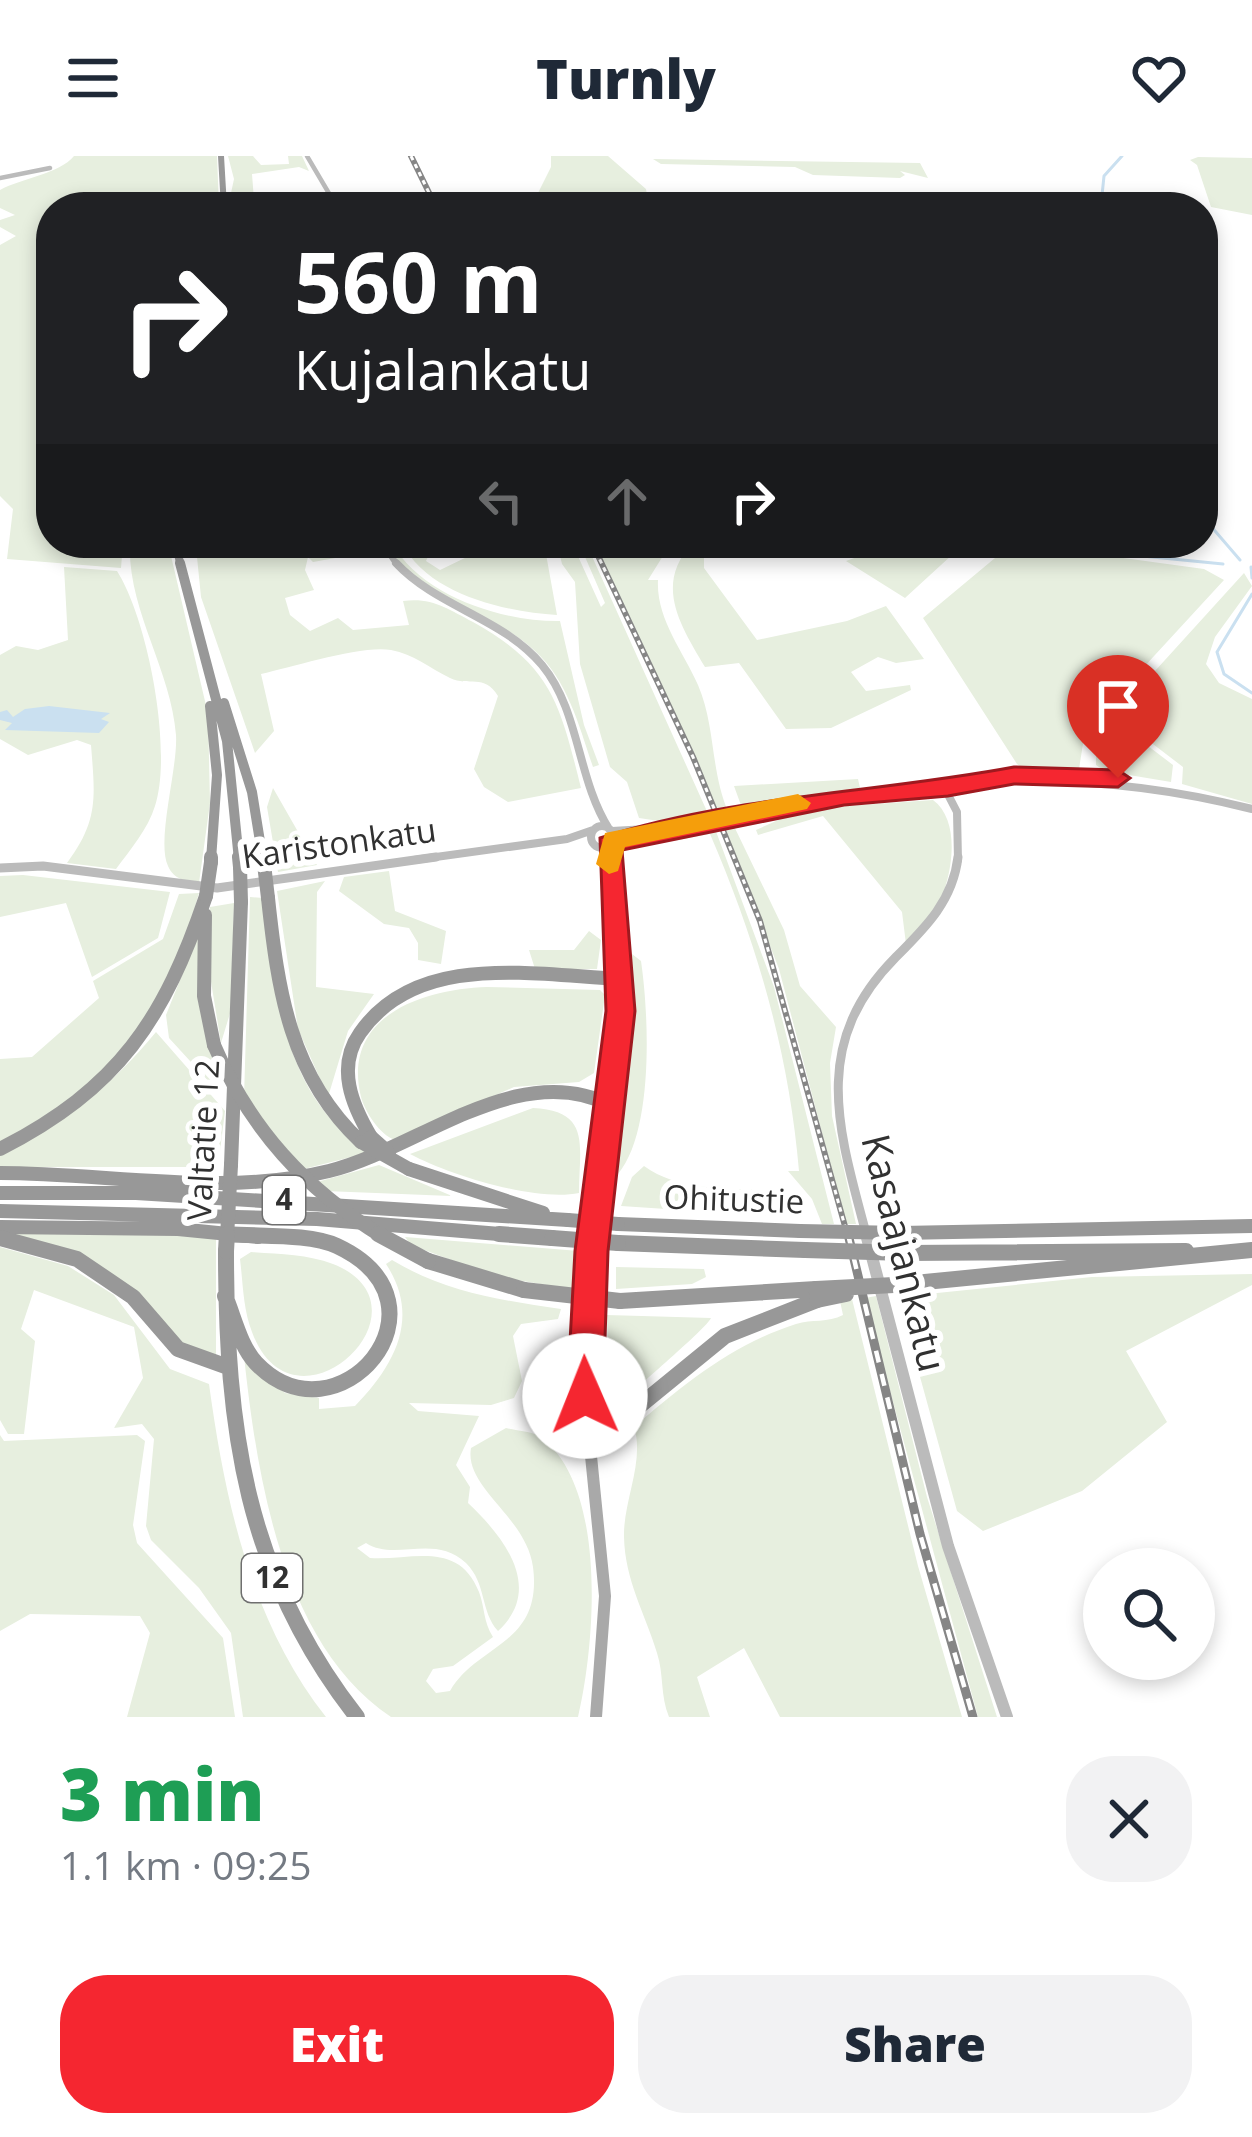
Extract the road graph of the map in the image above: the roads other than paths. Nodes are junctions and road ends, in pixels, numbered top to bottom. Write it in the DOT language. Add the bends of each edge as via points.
graph roads {
  1 [pos="220,156"];
  2 [pos="307,156"];
  3 [pos="50,168"];
  4 [pos="0,178"];
  5 [pos="223,192"];
  6 [pos="329,192"];
  7 [pos="179,558"];
  8 [pos="392,558"];
  9 [pos="196,622"];
  10 [pos="943,786"];
  11 [pos="596,805"];
  12 [pos="1252,809"];
  13 [pos="594,830"];
  14 [pos="567,838"];
  15 [pos="606,839"];
  16 [pos="0,868"];
  17 [pos="206,896"];
  18 [pos="622,979"];
  19 [pos="607,1102"];
  20 [pos="366,1140"];
  21 [pos="0,1149"];
  22 [pos="0,1173"];
  23 [pos="0,1193"];
  24 [pos="0,1211"];
  25 [pos="568,1220"];
  26 [pos="1252,1226"];
  27 [pos="0,1227"];
  28 [pos="0,1238"];
  29 [pos="1252,1250"];
  30 [pos="816,1294"];
  31 [pos="225,1296"];
  32 [pos="228,1367"];
  33 [pos="588,1437"];
  34 [pos="357,1717"];
  35 [pos="596,1717"];
  36 [pos="1006,1717"];
  1 -- 5 [label="highway"];
  2 -- 6 [label="street"];
  3 -- 4 [label="street"];
  7 -- 9 [label="highway, Valtatie 12 / 12"];
  8 -- 11 [label="street" via="429,593 542,666 566,708"];
  9 -- 17 [label="highway, 12, bridge" via="217,747"];
  9 -- 20 [label="highway, 12, bridge" via="252,792 302,1071 329,1116"];
  9 -- 31 [label="highway, Valtatie 12 / 12, bridge" via="231,765 241,867"];
  10 -- 12 [label="street" via="1014,775 1118,778"];
  10 -- 15 [label="street, bridge"];
  10 -- 36 [label="street, Kasaajankatu" via="959,829 943,907 849,1019 837,1091 888,1324"];
  11 -- 13 [label="street"];
  11 -- 15 [label="street"];
  13 -- 14 [label="street, Karistonkatu"];
  13 -- 15 [label="street, Karistonkatu"];
  14 -- 15 [label="street, Karistonkatu"];
  14 -- 16 [label="street, Karistonkatu" via="217,888"];
  15 -- 18 [label="street"];
  17 -- 21 [label="highway" via="173,988 141,1045 79,1105"];
  17 -- 30 [label="highway, 12, bridge" via="204,996 214,1045 250,1119 303,1182 347,1217 428,1261 524,1290 620,1301"];
  18 -- 19 [label="main road"];
  18 -- 20 [label="highway" via="460,977 400,994 369,1018 351,1048 350,1099"];
  19 -- 22 [label="highway" via="570,1091 508,1099 362,1162 303,1177"];
  19 -- 33 [label="main road" via="585,1329"];
  20 -- 25 [label="highway, 12, bridge" via="409,1169"];
  23 -- 25 [label="highway, Ohitustie / 4" via="180,1195"];
  24 -- 29 [label="highway, Ohitustie / 4, bridge" via="294,1218 805,1250"];
  25 -- 26 [label="highway, Ohitustie / 4, bridge" via="901,1233"];
  27 -- 31 [label="highway" via="178,1229 333,1244 370,1263 386,1285 393,1317 366,1369 341,1385 305,1391 256,1364"];
  28 -- 32 [label="highway" via="77,1259 133,1297 178,1349"];
  29 -- 30 [label="highway, bridge"];
  30 -- 33 [label="highway" via="725,1336 627,1416"];
  31 -- 32 [label="highway, Valtatie 12 / 12"];
  32 -- 34 [label="highway, Valtatie 12 / 12" via="250,1505 274,1582 303,1646"];
  33 -- 35 [label="main road" via="605,1596"];
}
